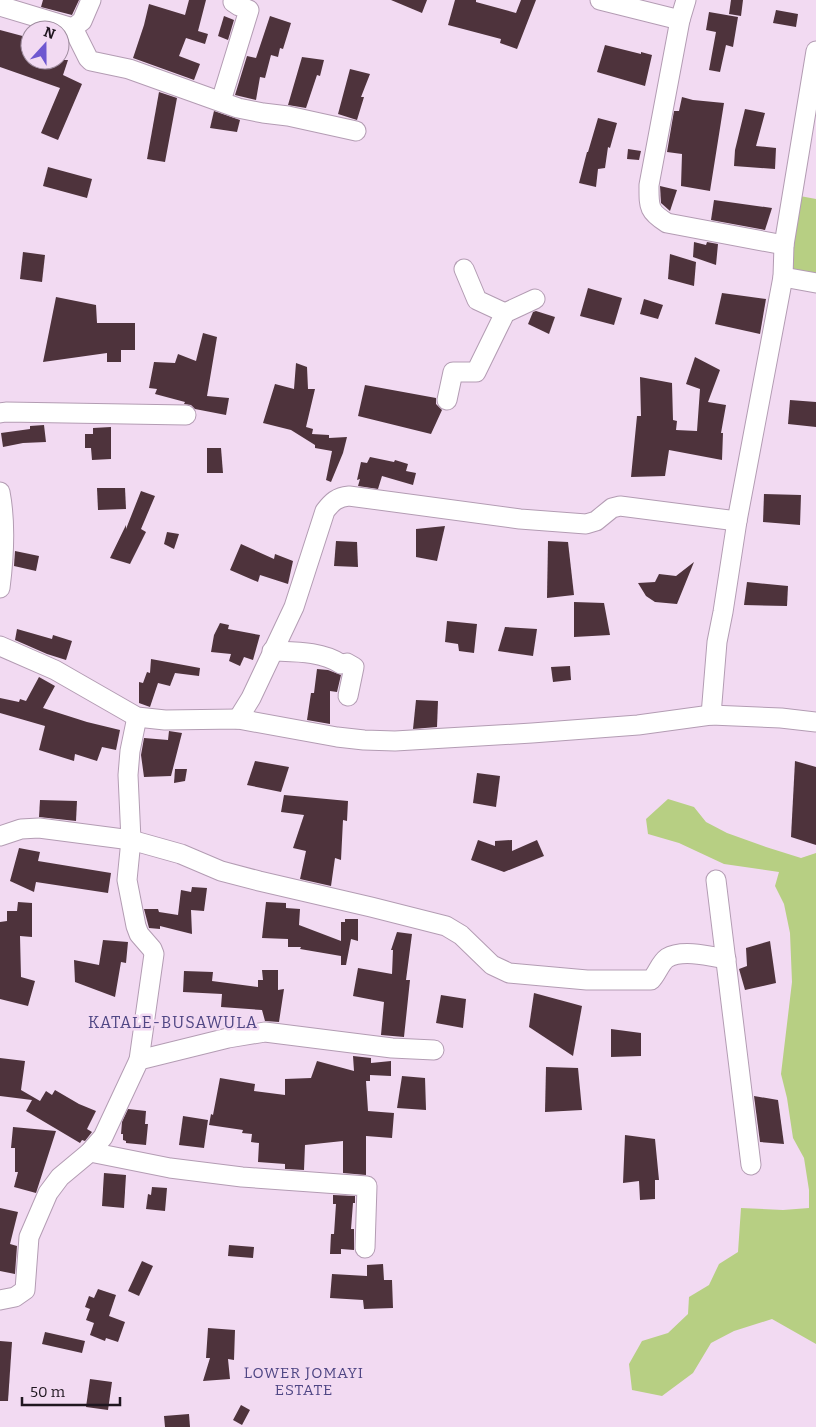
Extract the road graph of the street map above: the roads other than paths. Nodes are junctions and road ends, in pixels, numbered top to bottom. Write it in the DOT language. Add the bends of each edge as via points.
graph roads {
  1 [pos="91,0"];
  2 [pos="234,0"];
  3 [pos="600,0"];
  4 [pos="686,0"];
  5 [pos="0,6"];
  6 [pos="680,20"];
  7 [pos="73,28"];
  8 [pos="816,51"];
  9 [pos="221,101"];
  10 [pos="356,132"];
  11 [pos="784,245"];
  12 [pos="464,269"];
  13 [pos="783,278"];
  14 [pos="816,283"];
  15 [pos="535,299"];
  16 [pos="504,312"];
  17 [pos="447,400"];
  18 [pos="0,413"];
  19 [pos="186,415"];
  20 [pos="0,492"];
  21 [pos="737,521"];
  22 [pos="0,588"];
  23 [pos="0,646"];
  24 [pos="272,651"];
  25 [pos="348,696"];
  26 [pos="711,715"];
  27 [pos="137,717"];
  28 [pos="238,720"];
  29 [pos="816,722"];
  30 [pos="0,836"];
  31 [pos="131,840"];
  32 [pos="716,880"];
  33 [pos="726,958"];
  34 [pos="434,1050"];
  35 [pos="139,1060"];
  36 [pos="90,1152"];
  37 [pos="751,1165"];
  38 [pos="364,1248"];
  39 [pos="0,1300"];
  1 -- 7 [label="street" via="82,21"];
  2 -- 9 [label="street" via="248,10"];
  3 -- 6 [label="street"];
  4 -- 6 [label="street"];
  5 -- 7 [label="street"];
  6 -- 11 [label="street" via="649,185 649,203 654,215 667,223"];
  7 -- 9 [label="street" via="91,61 129,69"];
  8 -- 11 [label="street"];
  9 -- 10 [label="street" via="248,110"];
  11 -- 13 [label="street"];
  12 -- 16 [label="street" via="477,300"];
  13 -- 14 [label="street"];
  13 -- 21 [label="street"];
  15 -- 16 [label="street"];
  16 -- 17 [label="street" via="476,372 453,372"];
  18 -- 19 [label="street"];
  20 -- 22 [label="street" via="3,508"];
  21 -- 24 [label="street" via="620,506 612,508 596,521 576,524 340,497 325,511 294,607"];
  21 -- 26 [label="street" via="717,642"];
  23 -- 27 [label="street" via="55,670"];
  24 -- 25 [label="street" via="306,653 354,667"];
  24 -- 28 [label="street"];
  26 -- 28 [label="street" via="532,734 395,741 337,737"];
  26 -- 29 [label="street"];
  27 -- 28 [label="street"];
  27 -- 31 [label="street" via="128,775"];
  30 -- 31 [label="street" via="21,829 39,828"];
  31 -- 33 [label="street" via="259,881 446,926 461,935 492,965 509,974 587,980 651,980 668,958 687,953"];
  31 -- 35 [label="street" via="128,880 134,919 139,934 154,954"];
  32 -- 33 [label="street"];
  33 -- 37 [label="street"];
  34 -- 35 [label="street" via="265,1032"];
  35 -- 36 [label="street" via="103,1137"];
  36 -- 38 [label="street" via="163,1167 242,1177 367,1186"];
  36 -- 39 [label="street" via="60,1177 48,1193 30,1237 25,1290 15,1297"];
}
